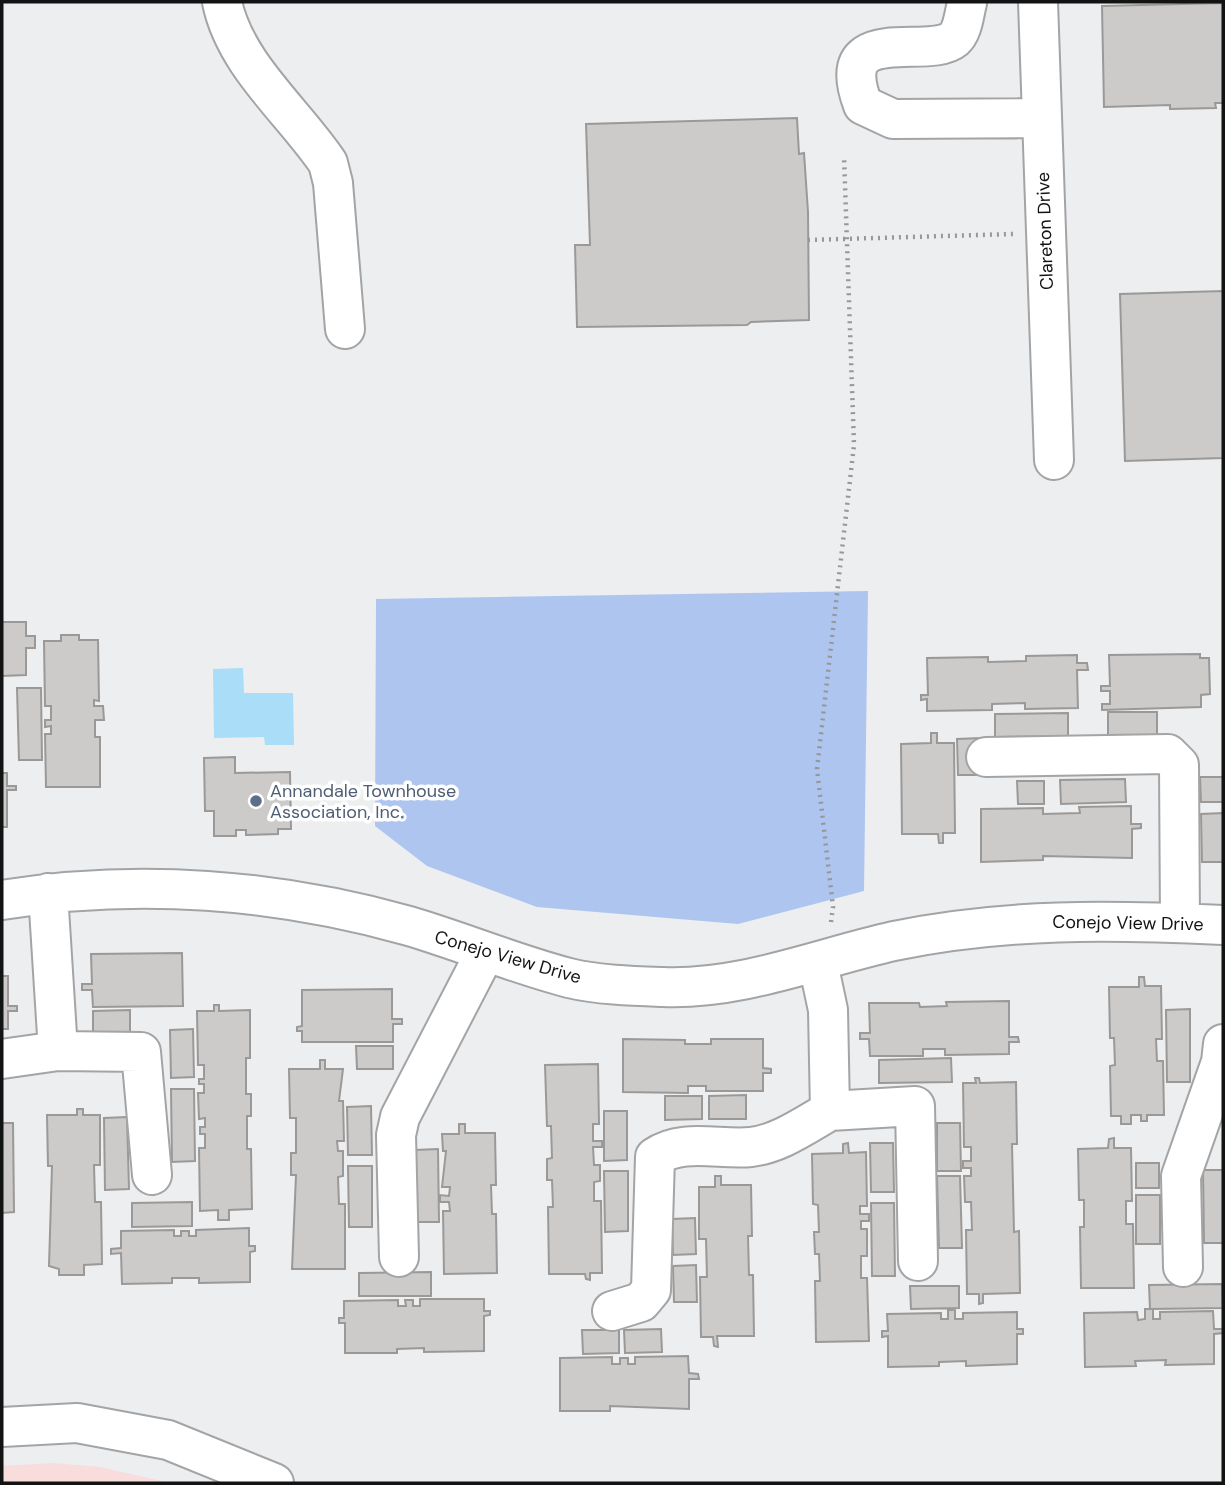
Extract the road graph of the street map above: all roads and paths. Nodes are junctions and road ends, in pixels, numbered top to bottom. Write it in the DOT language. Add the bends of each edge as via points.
graph roads {
  1 [pos="222,2"];
  2 [pos="1038,2"];
  3 [pos="967,3"];
  4 [pos="1041,118"];
  5 [pos="844,156"];
  6 [pos="1046,234"];
  7 [pos="847,238"];
  8 [pos="808,240"];
  9 [pos="345,329"];
  10 [pos="1054,460"];
  11 [pos="986,757"];
  12 [pos="48,893"];
  13 [pos="2,900"];
  14 [pos="1180,923"];
  15 [pos="1223,925"];
  16 [pos="824,946"];
  17 [pos="485,953"];
  18 [pos="1223,1044"];
  19 [pos="58,1051"];
  20 [pos="2,1059"];
  21 [pos="830,1111"];
  22 [pos="152,1175"];
  23 [pos="399,1257"];
  24 [pos="918,1261"];
  25 [pos="1183,1267"];
  26 [pos="612,1311"];
  27 [pos="2,1427"];
  28 [pos="274,1483"];
  1 -- 9 [label="street" via="227,26 250,63 328,163"];
  2 -- 4 [label="street, Clareton Drive"];
  3 -- 4 [label="street" via="959,33 951,41 884,47 867,54 861,61 858,92 863,105 892,119"];
  4 -- 6 [label="street, Clareton Drive"];
  5 -- 7 [label="path"];
  6 -- 7 [label="path"];
  6 -- 10 [label="street, Clareton Drive"];
  7 -- 8 [label="path"];
  7 -- 16 [label="path" via="854,445 817,769 832,906"];
  11 -- 14 [label="street" via="1168,754 1179,765"];
  12 -- 13 [label="street, Conejo View Drive"];
  12 -- 17 [label="street, Conejo View Drive" via="140,887 282,898 409,926"];
  12 -- 19 [label="street"];
  14 -- 15 [label="street, Conejo View Drive"];
  14 -- 16 [label="street, Conejo View Drive" via="1090,919 985,925 894,942"];
  16 -- 17 [label="street, Conejo View Drive" via="741,980 665,987 573,979"];
  16 -- 21 [label="street"];
  17 -- 23 [label="street" via="400,1117 396,1135"];
  18 -- 25 [label="street" via="1222,1062 1181,1176"];
  19 -- 20 [label="street"];
  19 -- 22 [label="street" via="141,1052"];
  21 -- 24 [label="street" via="915,1106"];
  21 -- 26 [label="street" via="778,1140 752,1147 668,1147 655,1157 651,1290 641,1302"];
  27 -- 28 [label="street" via="77,1423 168,1440"];
}
